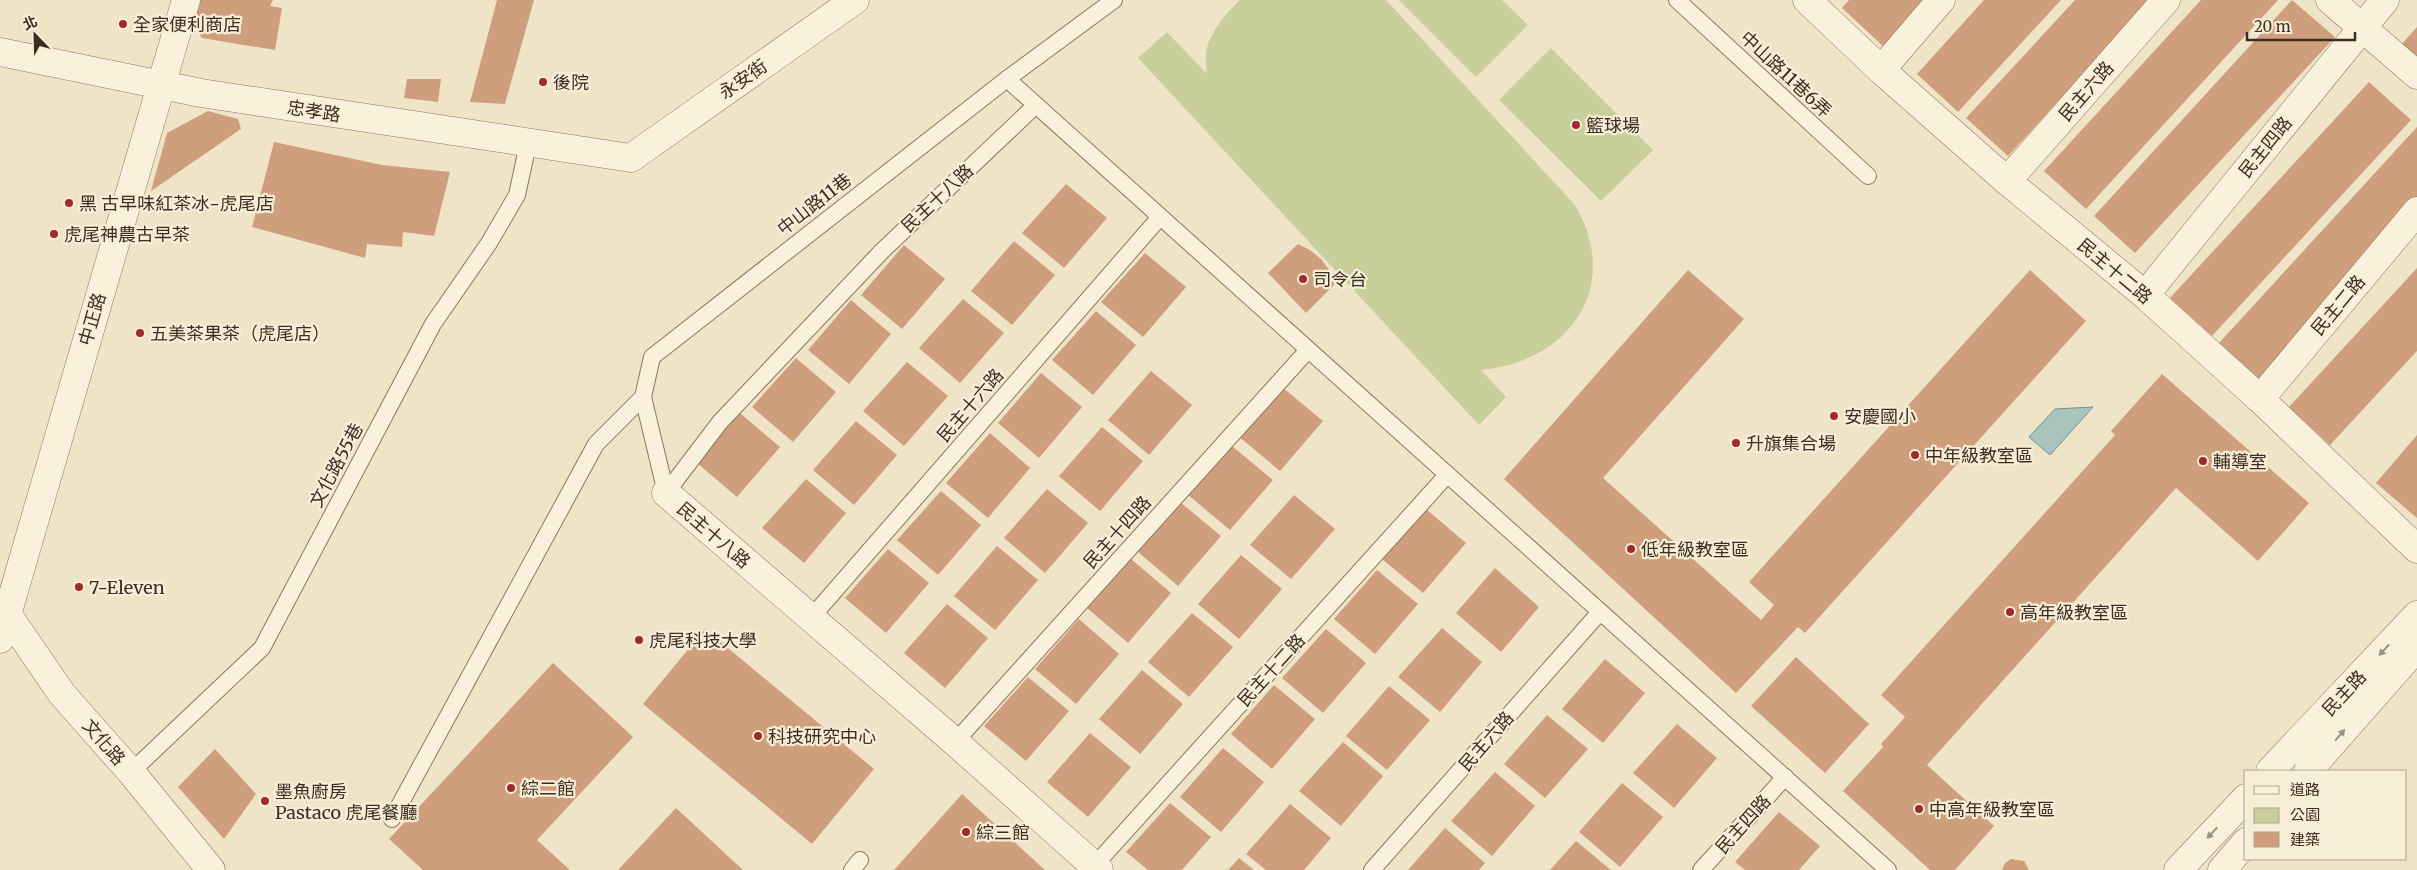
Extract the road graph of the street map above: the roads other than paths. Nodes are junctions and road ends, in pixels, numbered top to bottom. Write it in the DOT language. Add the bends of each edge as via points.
graph roads {
  1 [pos="186,0"];
  2 [pos="854,0"];
  3 [pos="1114,0"];
  4 [pos="1677,0"];
  5 [pos="1807,0"];
  6 [pos="1941,0"];
  7 [pos="2166,0"];
  8 [pos="2330,0"];
  9 [pos="2386,0"];
  10 [pos="2362,28"];
  11 [pos="0,52"];
  12 [pos="1880,70"];
  13 [pos="2417,75"];
  14 [pos="1007,80"];
  15 [pos="160,85"];
  16 [pos="1036,106"];
  17 [pos="528,144"];
  18 [pos="631,158"];
  19 [pos="1868,176"];
  20 [pos="2007,181"];
  21 [pos="2417,211"];
  22 [pos="1160,217"];
  23 [pos="2145,296"];
  24 [pos="1308,350"];
  25 [pos="642,396"];
  26 [pos="2260,399"];
  27 [pos="1447,475"];
  28 [pos="666,493"];
  29 [pos="2417,549"];
  30 [pos="1600,612"];
  31 [pos="2417,615"];
  32 [pos="810,618"];
  33 [pos="2,622"];
  34 [pos="2417,647"];
  35 [pos="955,742"];
  36 [pos="2271,770"];
  37 [pos="2309,770"];
  38 [pos="131,772"];
  39 [pos="1784,777"];
  40 [pos="2244,800"];
  41 [pos="392,819"];
  42 [pos="2244,844"];
  43 [pos="1097,868"];
  44 [pos="211,870"];
  45 [pos="1372,870"];
  46 [pos="1700,870"];
  47 [pos="1888,870"];
  48 [pos="2178,870"];
  49 [pos="2222,870"];
  1 -- 15 [label="street, 中正路"];
  2 -- 18 [label="street, 永安街"];
  3 -- 14 [label="lane, 中山路11巷"];
  4 -- 19 [label="lane, 中山路11巷6弄"];
  5 -- 12 [label="street, 民主十二路"];
  6 -- 12 [label="street"];
  7 -- 20 [label="street, 民主六路"];
  8 -- 10 [label="street"];
  9 -- 10 [label="street, 民主四路"];
  10 -- 13 [label="street"];
  10 -- 23 [label="street, 民主四路"];
  11 -- 15 [label="street, 忠孝路"];
  12 -- 20 [label="street, 民主十二路"];
  14 -- 16 [label="lane"];
  14 -- 25 [label="lane, 中山路11巷" via="652,357"];
  15 -- 17 [label="street, 忠孝路"];
  15 -- 33 [label="street, 中正路"];
  16 -- 22 [label="lane"];
  16 -- 28 [label="lane, 民主十八路" via="882,251 720,422"];
  17 -- 18 [label="street, 忠孝路"];
  17 -- 38 [label="lane, 文化路55巷" via="518,195 433,324 262,648"];
  20 -- 23 [label="street, 民主十二路"];
  21 -- 26 [label="street, 民主二路"];
  22 -- 24 [label="lane"];
  22 -- 32 [label="lane, 民主十六路"];
  23 -- 26 [label="street, 民主十二路"];
  24 -- 27 [label="lane"];
  24 -- 35 [label="lane, 民主十四路"];
  25 -- 28 [label="lane, 中山路11巷"];
  25 -- 41 [label="lane" via="596,444"];
  26 -- 29 [label="street, 民主十二路"];
  27 -- 30 [label="lane"];
  27 -- 43 [label="lane, 民主十二路"];
  28 -- 32 [label="street, 民主十八路"];
  30 -- 39 [label="lane"];
  30 -- 45 [label="lane, 民主六路"];
  31 -- 36 [label="street, 民主路, one-way"];
  32 -- 35 [label="street, 民主十八路"];
  33 -- 38 [label="street, 文化路"];
  37 -- 34 [label="street, one-way"];
  35 -- 43 [label="street, 民主十八路"];
  38 -- 44 [label="street, 文化路"];
  39 -- 46 [label="lane, 民主四路"];
  39 -- 47 [label="lane"];
  40 -- 48 [label="street, one-way"];
  42 -- 49 [label="street"];
}
